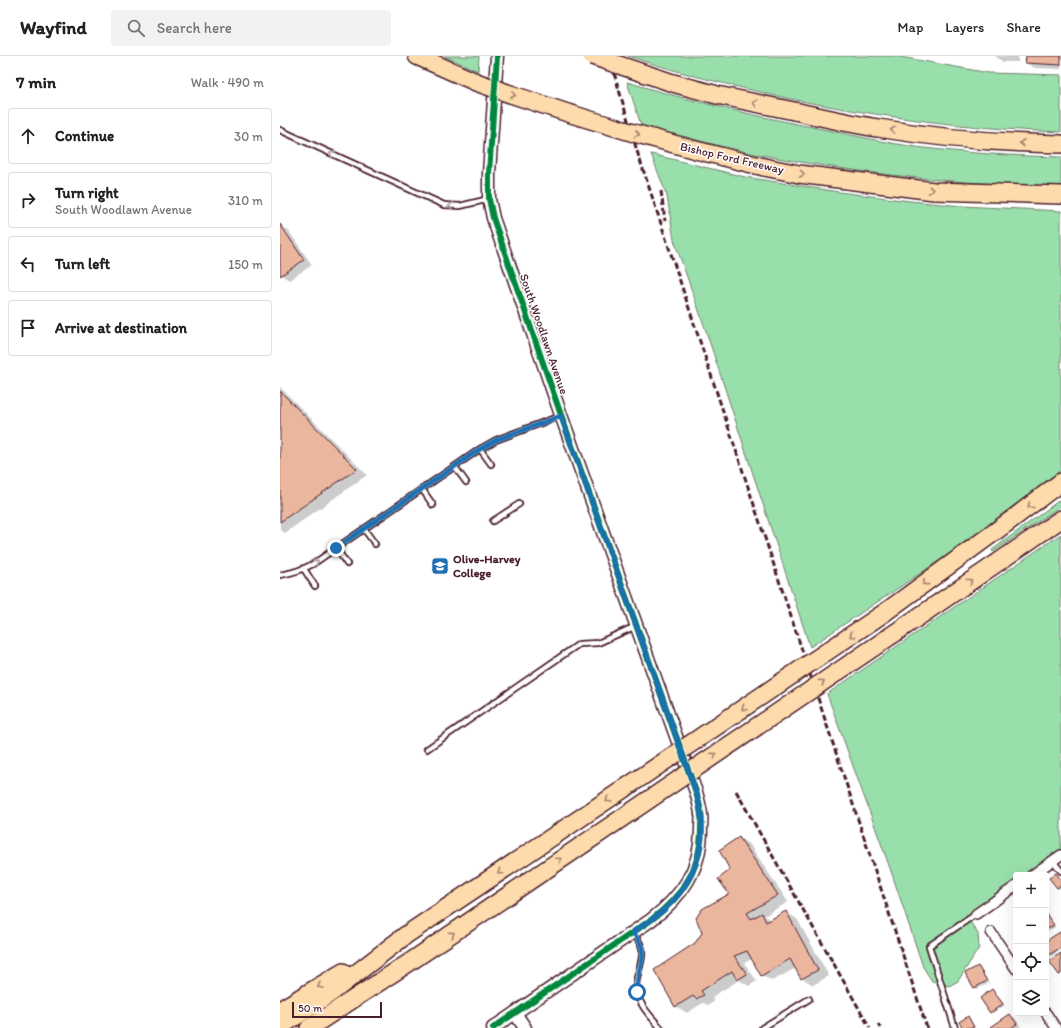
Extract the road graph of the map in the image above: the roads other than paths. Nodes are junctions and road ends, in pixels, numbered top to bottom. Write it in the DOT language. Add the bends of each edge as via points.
graph roads {
  1 [pos="417,56"];
  2 [pos="497,56"];
  3 [pos="592,56"];
  4 [pos="280,130"];
  5 [pos="1061,144"];
  6 [pos="1061,195"];
  7 [pos="489,199"];
  8 [pos="561,416"];
  9 [pos="480,449"];
  10 [pos="491,464"];
  11 [pos="455,466"];
  12 [pos="466,482"];
  13 [pos="1061,482"];
  14 [pos="422,489"];
  15 [pos="519,504"];
  16 [pos="433,505"];
  17 [pos="1061,519"];
  18 [pos="493,522"];
  19 [pos="364,529"];
  20 [pos="375,544"];
  21 [pos="336,548"];
  22 [pos="347,564"];
  23 [pos="304,569"];
  24 [pos="280,575"];
  25 [pos="315,586"];
  26 [pos="636,626"];
  27 [pos="427,749"];
  28 [pos="1057,858"];
  29 [pos="1036,872"];
  30 [pos="1061,872"];
  31 [pos="1013,888"];
  32 [pos="976,914"];
  33 [pos="633,932"];
  34 [pos="991,932"];
  35 [pos="402,938"];
  36 [pos="410,962"];
  37 [pos="1013,965"];
  38 [pos="809,999"];
  39 [pos="280,1010"];
  40 [pos="515,1013"];
  41 [pos="1048,1016"];
  42 [pos="280,1027"];
  43 [pos="310,1028"];
  44 [pos="328,1028"];
  45 [pos="493,1028"];
  46 [pos="525,1028"];
  47 [pos="661,1028"];
  48 [pos="762,1028"];
  49 [pos="954,1028"];
  50 [pos="1056,1028"];
  1 -- 6 [label="highway, Bishop Ford Freeway, one-way, bridge" via="476,82 615,128 764,167 799,174 934,191"];
  2 -- 7 [label="street, South Woodlawn Avenue"];
  5 -- 3 [label="highway, one-way, bridge" via="1017,143 876,128 717,95"];
  7 -- 4 [label="lane, one-way" via="460,206 444,205"];
  7 -- 8 [label="street, South Woodlawn Avenue" via="499,237"];
  8 -- 9 [label="lane" via="496,440"];
  8 -- 26 [label="street, South Woodlawn Avenue"];
  9 -- 10 [label="lane"];
  9 -- 11 [label="lane"];
  11 -- 12 [label="lane"];
  11 -- 14 [label="lane"];
  13 -- 35 [label="highway, one-way, bridge" via="884,613"];
  14 -- 16 [label="lane"];
  14 -- 19 [label="lane"];
  15 -- 18 [label="lane"];
  36 -- 17 [label="highway, one-way, bridge"];
  19 -- 20 [label="lane"];
  19 -- 21 [label="lane"];
  21 -- 22 [label="lane"];
  23 -- 21 [label="lane, one-way"];
  23 -- 24 [label="lane"];
  23 -- 25 [label="lane"];
  26 -- 27 [label="lane" via="598,643 579,644"];
  26 -- 33 [label="street, South Woodlawn Avenue" via="696,792 702,815 702,835 699,856 683,889 666,908"];
  28 -- 29 [label="street"];
  28 -- 30 [label="lane"];
  31 -- 32 [label="street"];
  32 -- 49 [label="lane" via="929,946"];
  33 -- 40 [label="street, South Woodlawn Avenue"];
  33 -- 47 [label="lane" via="642,947 637,992 646,1011"];
  34 -- 37 [label="street"];
  35 -- 39 [label="highway, one-way"];
  35 -- 42 [label="highway" via="332,992"];
  36 -- 43 [label="highway"];
  36 -- 44 [label="highway"];
  38 -- 48 [label="lane"];
  40 -- 45 [label="street, South Woodlawn Avenue"];
  40 -- 46 [label="street"];
  41 -- 50 [label="street"];
}
